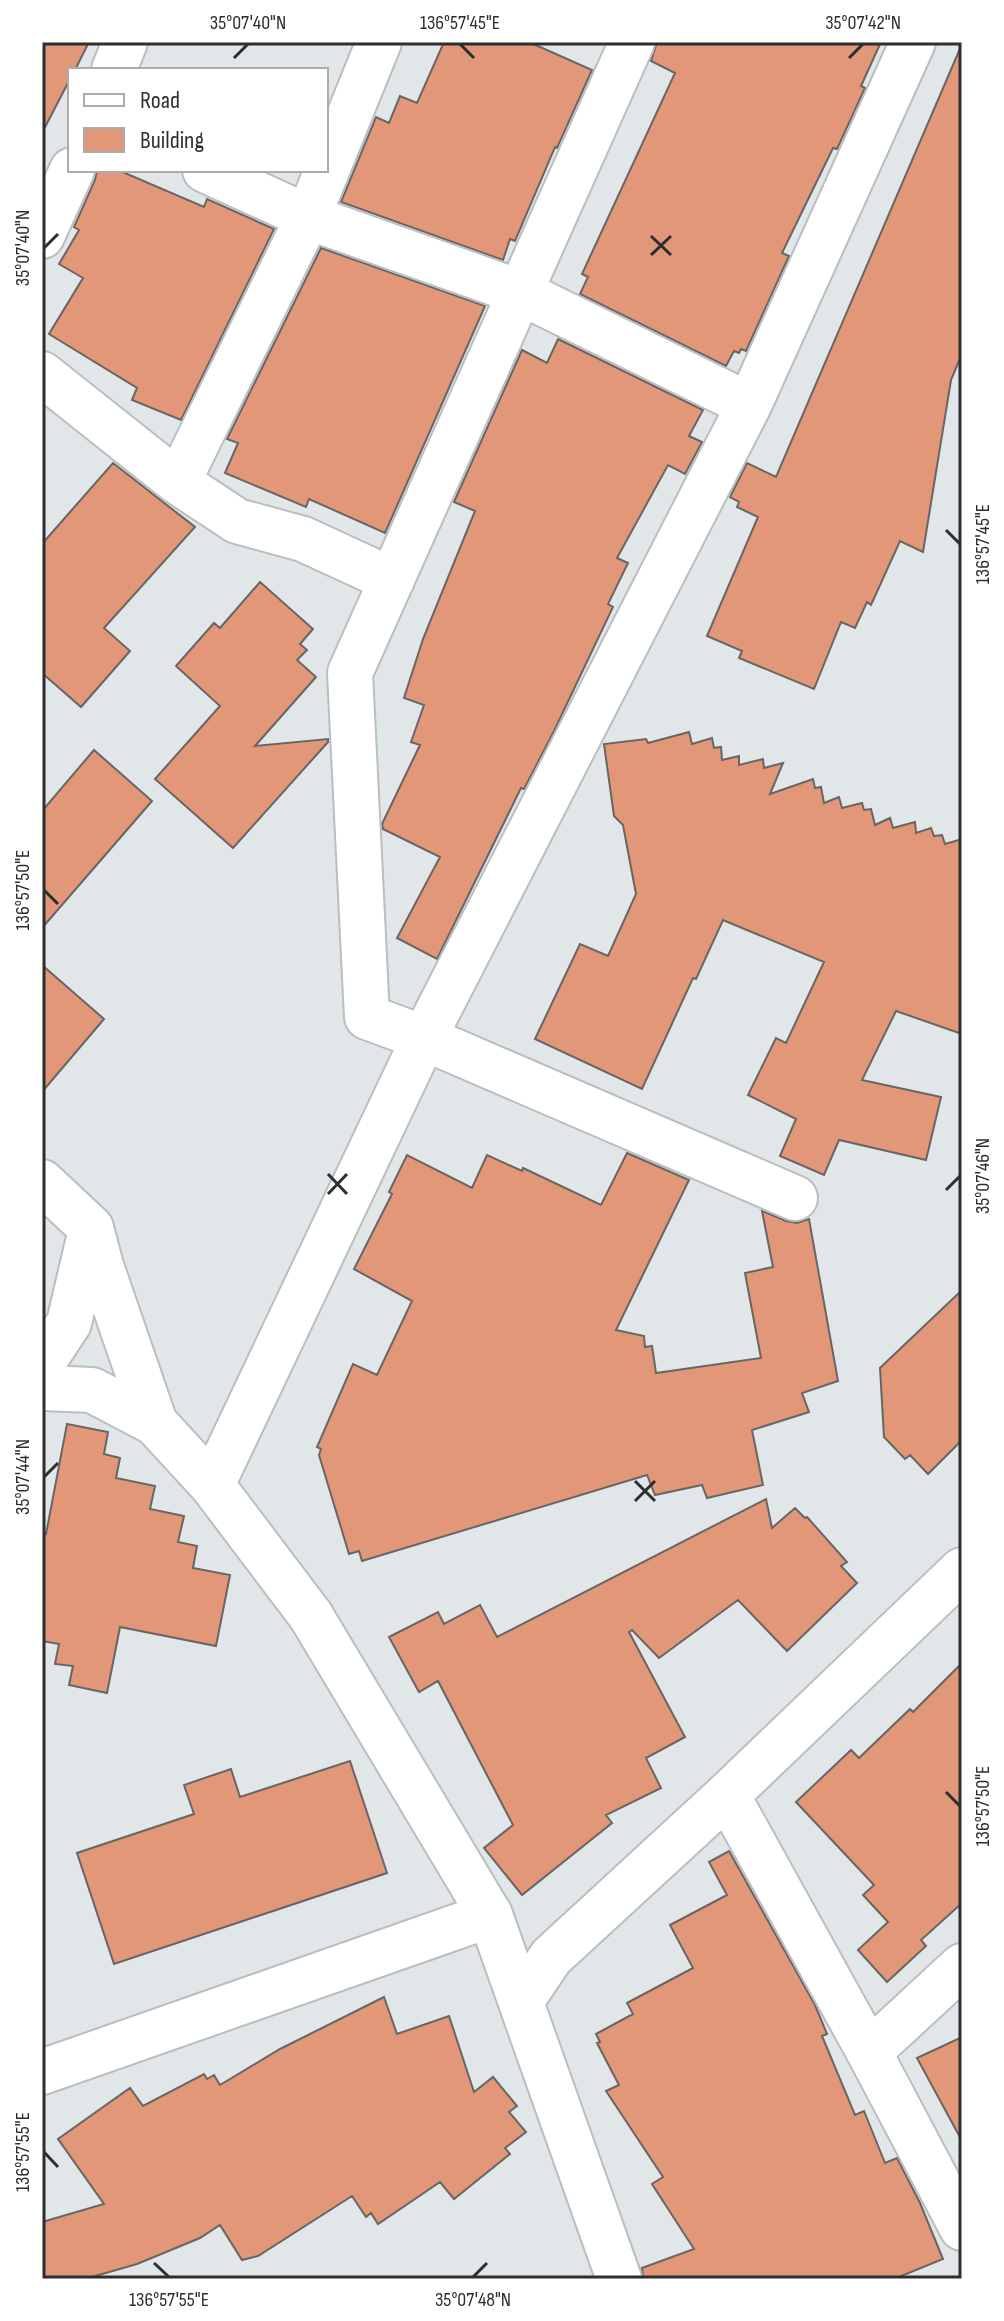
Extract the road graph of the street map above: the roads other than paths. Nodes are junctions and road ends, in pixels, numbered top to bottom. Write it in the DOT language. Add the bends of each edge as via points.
graph roads {
  1 [pos="125,42"];
  2 [pos="379,42"];
  3 [pos="632,42"];
  4 [pos="913,42"];
  5 [pos="115,68"];
  6 [pos="328,168"];
  7 [pos="71,172"];
  8 [pos="209,172"];
  9 [pos="326,172"];
  10 [pos="308,217"];
  11 [pos="42,236"];
  12 [pos="522,293"];
  13 [pos="42,374"];
  14 [pos="749,405"];
  15 [pos="178,482"];
  16 [pos="392,580"];
  17 [pos="424,1038"];
  18 [pos="42,1182"];
  19 [pos="795,1198"];
  20 [pos="91,1228"];
  21 [pos="42,1364"];
  22 [pos="42,1388"];
  23 [pos="155,1423"];
  24 [pos="212,1485"];
  25 [pos="962,1570"];
  26 [pos="727,1795"];
  27 [pos="490,1915"];
  28 [pos="962,1966"];
  29 [pos="522,2000"];
  30 [pos="869,2052"];
  31 [pos="42,2072"];
  32 [pos="962,2228"];
  33 [pos="619,2279"];
  1 -- 5 [label="street"];
  2 -- 6 [label="street"];
  3 -- 12 [label="street"];
  4 -- 14 [label="street"];
  7 -- 11 [label="street"];
  8 -- 10 [label="street"];
  9 -- 10 [label="street"];
  10 -- 12 [label="street"];
  10 -- 15 [label="street"];
  12 -- 14 [label="street"];
  12 -- 16 [label="street"];
  13 -- 15 [label="street"];
  14 -- 17 [label="street"];
  15 -- 16 [label="street" via="237,521 303,539"];
  16 -- 17 [label="street" via="350,673 367,1017"];
  17 -- 19 [label="street"];
  17 -- 24 [label="street"];
  18 -- 20 [label="street"];
  20 -- 21 [label="street" via="69,1323"];
  20 -- 23 [label="street"];
  22 -- 23 [label="street" via="92,1390"];
  23 -- 24 [label="street"];
  24 -- 27 [label="street" via="311,1616"];
  25 -- 26 [label="street"];
  26 -- 29 [label="street" via="551,1957"];
  26 -- 30 [label="street"];
  27 -- 29 [label="street"];
  27 -- 31 [label="street"];
  28 -- 30 [label="street"];
  29 -- 33 [label="street"];
  30 -- 32 [label="street"];
}
